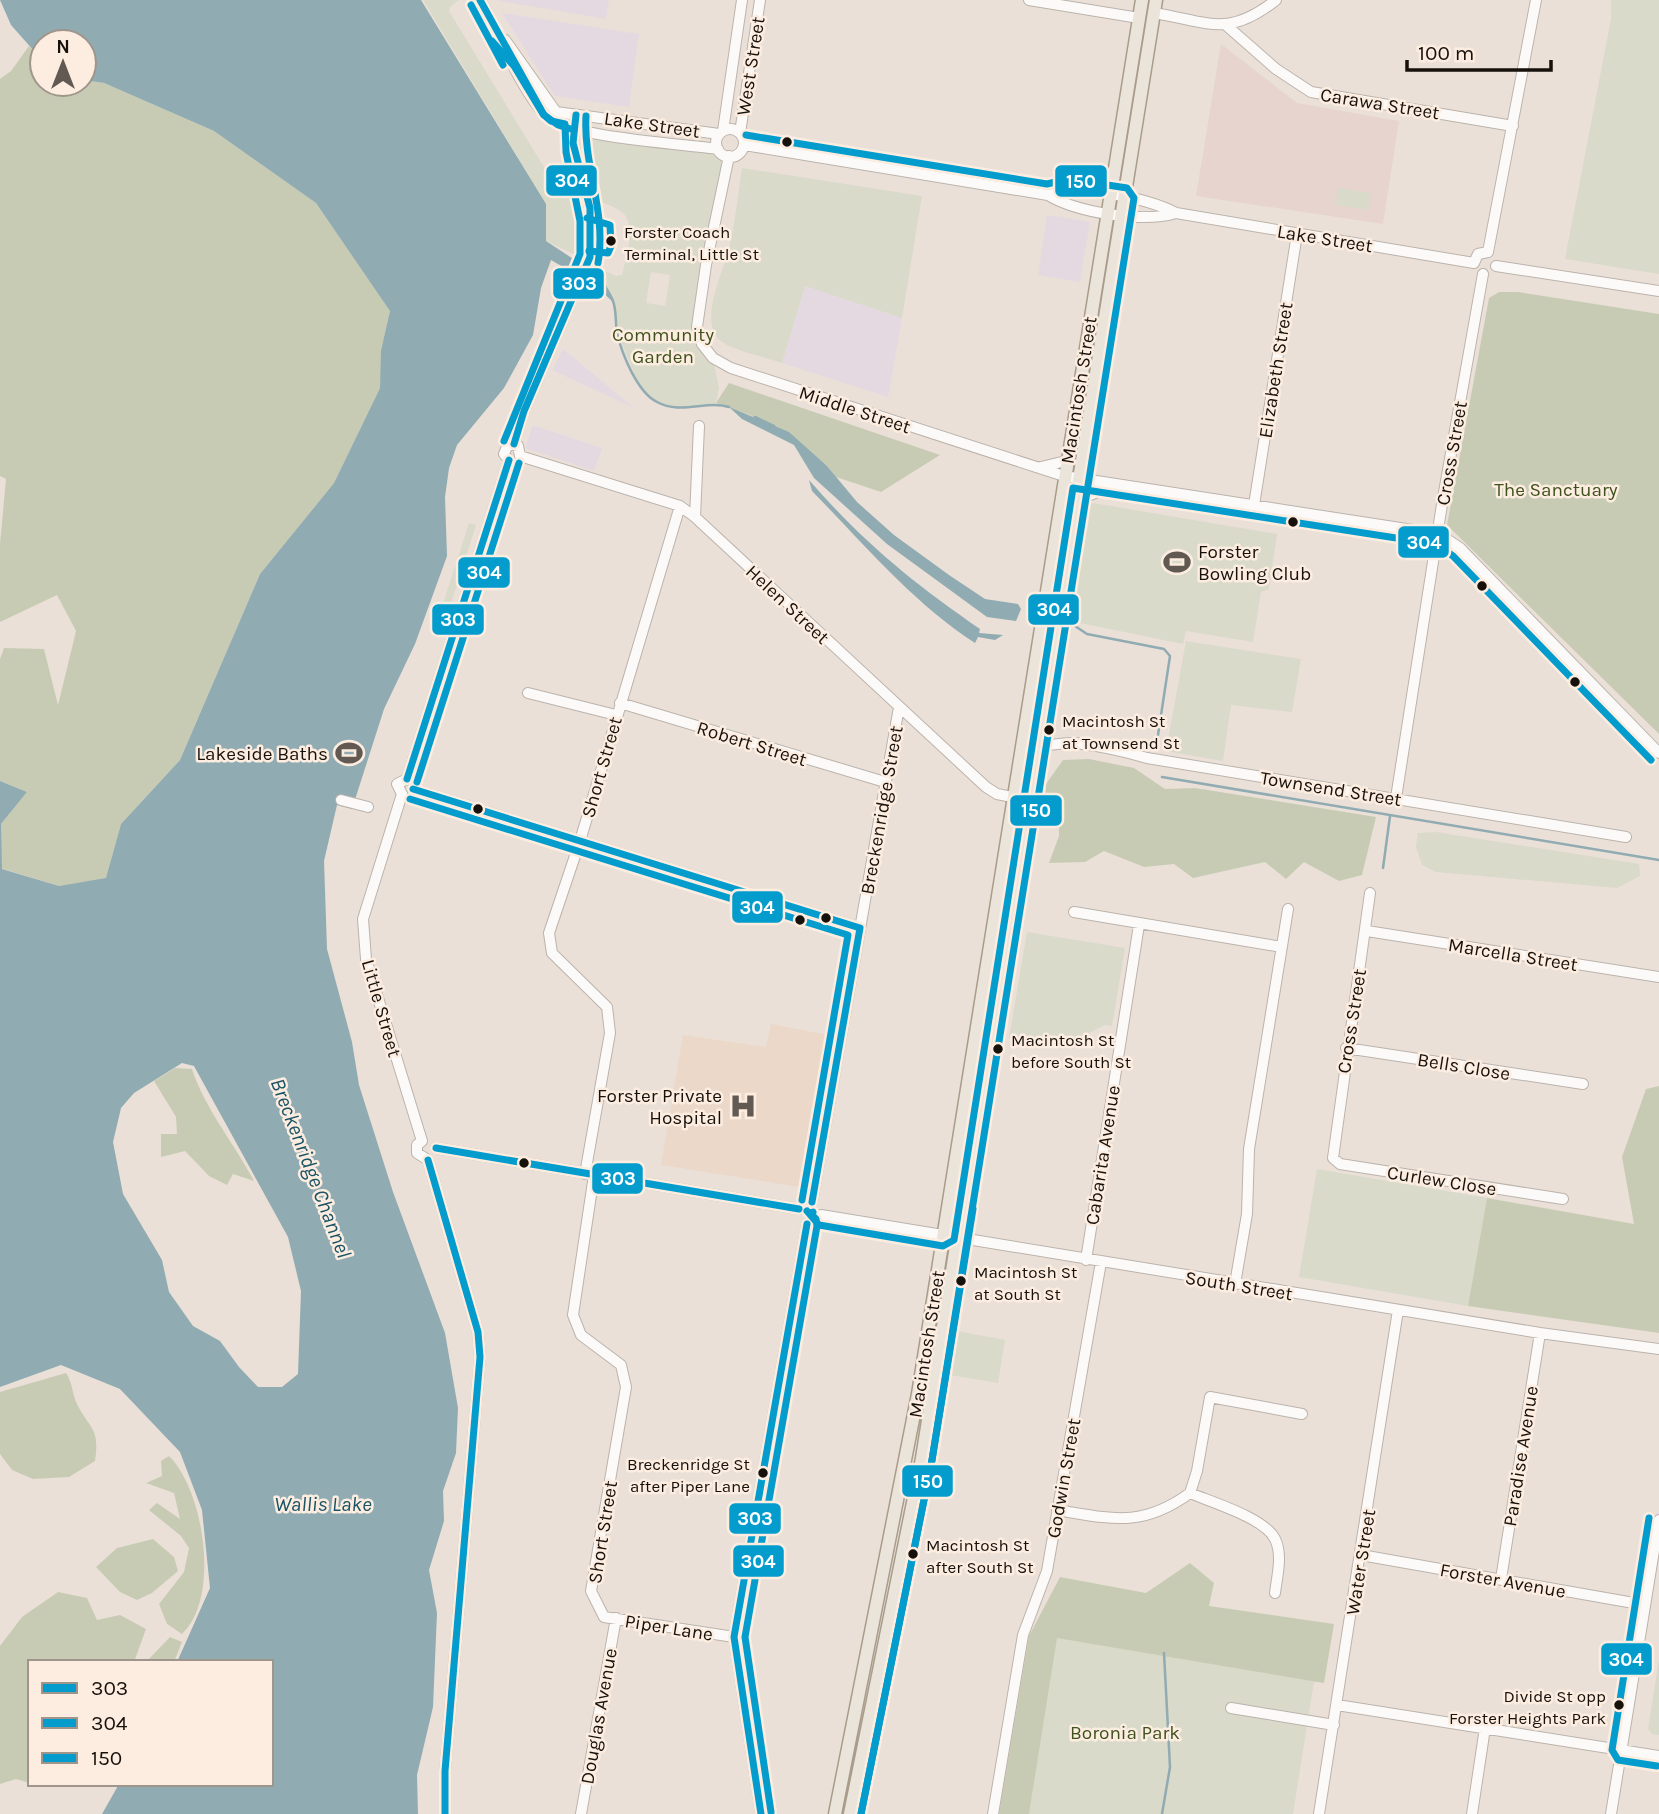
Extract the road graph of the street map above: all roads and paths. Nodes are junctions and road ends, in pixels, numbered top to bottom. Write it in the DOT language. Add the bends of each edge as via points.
graph roads {
  1 [pos="480,0"];
  2 [pos="742,0"];
  3 [pos="760,0"];
  4 [pos="1029,0"];
  5 [pos="1276,0"];
  6 [pos="1536,0"];
  7 [pos="1145,3"];
  8 [pos="1139,18"];
  9 [pos="1227,26"];
  10 [pos="500,34"];
  11 [pos="576,115"];
  12 [pos="1513,126"];
  13 [pos="573,130"];
  14 [pos="721,132"];
  15 [pos="740,133"];
  16 [pos="744,145"];
  17 [pos="718,149"];
  18 [pos="729,156"];
  19 [pos="1048,195"];
  20 [pos="1108,196"];
  21 [pos="1124,198"];
  22 [pos="1106,211"];
  23 [pos="1176,213"];
  24 [pos="1122,214"];
  25 [pos="1297,234"];
  26 [pos="1488,252"];
  27 [pos="1474,263"];
  28 [pos="1496,266"];
  29 [pos="1483,274"];
  30 [pos="1659,291"];
  31 [pos="699,426"];
  32 [pos="514,444"];
  33 [pos="520,456"];
  34 [pos="509,460"];
  35 [pos="1066,461"];
  36 [pos="1034,468"];
  37 [pos="1064,476"];
  38 [pos="1079,479"];
  39 [pos="1115,485"];
  40 [pos="1076,501"];
  41 [pos="1254,505"];
  42 [pos="680,506"];
  43 [pos="695,517"];
  44 [pos="1438,534"];
  45 [pos="528,693"];
  46 [pos="620,703"];
  47 [pos="899,707"];
  48 [pos="616,715"];
  49 [pos="1037,744"];
  50 [pos="1659,752"];
  51 [pos="407,779"];
  52 [pos="885,782"];
  53 [pos="412,789"];
  54 [pos="402,794"];
  55 [pos="1013,798"];
  56 [pos="1396,798"];
  57 [pos="341,800"];
  58 [pos="1028,800"];
  59 [pos="368,807"];
  60 [pos="1626,837"];
  61 [pos="580,841"];
  62 [pos="1370,893"];
  63 [pos="1288,909"];
  64 [pos="1074,912"];
  65 [pos="1139,925"];
  66 [pos="860,928"];
  67 [pos="1367,931"];
  68 [pos="1282,947"];
  69 [pos="1659,977"];
  70 [pos="1346,1048"];
  71 [pos="1583,1084"];
  72 [pos="422,1140"];
  73 [pos="436,1148"];
  74 [pos="1332,1149"];
  75 [pos="428,1160"];
  76 [pos="589,1175"];
  77 [pos="1563,1199"];
  78 [pos="812,1202"];
  79 [pos="799,1209"];
  80 [pos="821,1215"];
  81 [pos="807,1224"];
  82 [pos="944,1236"];
  83 [pos="958,1239"];
  84 [pos="1086,1260"];
  85 [pos="1101,1262"];
  86 [pos="1235,1284"];
  87 [pos="1398,1310"];
  88 [pos="1540,1333"];
  89 [pos="1659,1349"];
  90 [pos="1302,1414"];
  91 [pos="1190,1493"];
  92 [pos="1057,1510"];
  93 [pos="1659,1520"];
  94 [pos="1361,1555"];
  95 [pos="1501,1579"];
  96 [pos="1275,1593"];
  97 [pos="1646,1605"];
  98 [pos="604,1616"];
  99 [pos="616,1618"];
  100 [pos="734,1637"];
  101 [pos="1337,1705"];
  102 [pos="1231,1708"];
  103 [pos="1334,1725"];
  104 [pos="1485,1728"];
  105 [pos="1622,1750"];
  106 [pos="1659,1756"];
  107 [pos="445,1814"];
  108 [pos="581,1814"];
  109 [pos="761,1814"];
  110 [pos="835,1814"];
  111 [pos="850,1814"];
  112 [pos="993,1814"];
  113 [pos="1319,1814"];
  114 [pos="1472,1814"];
  115 [pos="1611,1814"];
  1 -- 10 [label="street"];
  2 -- 14 [label="street, West Street"];
  3 -- 15 [label="street, West Street"];
  4 -- 8 [label="street"];
  5 -- 9 [label="street" via="1252,19"];
  6 -- 12 [label="street"];
  7 -- 8 [label="main road, Macintosh Street"];
  7 -- 9 [label="street"];
  7 -- 21 [label="main road, Macintosh Street"];
  8 -- 20 [label="main road, Macintosh Street"];
  9 -- 12 [label="street, Carawa Street" via="1276,69 1311,92"];
  10 -- 11 [label="street, Lake Street" via="523,60 551,107"];
  10 -- 13 [label="street" via="544,115"];
  11 -- 13 [label="street"];
  11 -- 14 [label="street, Lake Street"];
  12 -- 26 [label="street"];
  13 -- 17 [label="street, Lake Street"];
  13 -- 32 [label="street" via="590,208 588,261"];
  14 -- 15 [label="street" via="732,129"];
  14 -- 17 [label="street"];
  15 -- 16 [label="street"];
  16 -- 18 [label="street" via="737,155"];
  16 -- 19 [label="street, Lake Street"];
  17 -- 18 [label="street"];
  18 -- 36 [label="street, Middle Street" via="697,327 713,358 731,368"];
  19 -- 20 [label="street, Lake Street" via="1066,189"];
  19 -- 22 [label="street, Lake Street" via="1065,205"];
  20 -- 21 [label="street, Lake Street"];
  20 -- 22 [label="main road, Macintosh Street"];
  21 -- 23 [label="street, Lake Street" via="1158,203"];
  21 -- 24 [label="main road, Macintosh Street"];
  22 -- 24 [label="street, Lake Street"];
  22 -- 35 [label="main road, Macintosh Street"];
  23 -- 24 [label="street, Lake Street" via="1156,219"];
  23 -- 25 [label="street, Lake Street"];
  24 -- 38 [label="main road, Macintosh Street"];
  25 -- 27 [label="street, Lake Street"];
  25 -- 41 [label="street, Elizabeth Street"];
  26 -- 27 [label="street" via="1478,254"];
  26 -- 28 [label="street"];
  27 -- 29 [label="street"];
  28 -- 29 [label="street"];
  28 -- 30 [label="street"];
  29 -- 44 [label="street, Cross Street"];
  31 -- 43 [label="street"];
  32 -- 33 [label="street" via="520,448"];
  32 -- 34 [label="street" via="503,451"];
  33 -- 34 [label="street"];
  33 -- 42 [label="street, Helen Street"];
  34 -- 51 [label="street"];
  35 -- 36 [label="street"];
  35 -- 37 [label="main road, Macintosh Street"];
  36 -- 37 [label="street, Middle Street"];
  37 -- 38 [label="street, Middle Street"];
  37 -- 55 [label="main road, Macintosh Street"];
  38 -- 39 [label="street, Middle Street"];
  38 -- 40 [label="main road, Macintosh Street"];
  39 -- 40 [label="street"];
  39 -- 41 [label="street, Middle Street"];
  40 -- 49 [label="main road, Macintosh Street"];
  41 -- 44 [label="street, Middle Street"];
  42 -- 43 [label="street, Helen Street"];
  42 -- 46 [label="street, Short Street"];
  43 -- 47 [label="street, Helen Street"];
  44 -- 50 [label="street" via="1460,548"];
  44 -- 56 [label="street, Cross Street"];
  45 -- 48 [label="street"];
  46 -- 48 [label="street, Short Street"];
  46 -- 52 [label="street, Robert Street"];
  47 -- 52 [label="street, Breckenridge Street"];
  47 -- 55 [label="street, Helen Street" via="991,791"];
  48 -- 61 [label="street, Short Street"];
  49 -- 56 [label="street, Townsend Street" via="1071,743"];
  49 -- 58 [label="main road, Macintosh Street"];
  51 -- 53 [label="street"];
  51 -- 54 [label="street, Little Street" via="397,784"];
  52 -- 66 [label="street, Breckenridge Street"];
  53 -- 54 [label="street"];
  53 -- 61 [label="street"];
  54 -- 72 [label="street, Little Street" via="363,919 366,959"];
  55 -- 58 [label="street, Helen Street"];
  55 -- 82 [label="main road, Macintosh Street"];
  56 -- 60 [label="street, Townsend Street"];
  57 -- 59 [label="street"];
  58 -- 83 [label="main road, Macintosh Street"];
  61 -- 66 [label="street"];
  61 -- 76 [label="street, Short Street" via="549,933 552,953 607,1007 610,1033"];
  62 -- 67 [label="street, Cross Street"];
  63 -- 68 [label="street"];
  64 -- 65 [label="street"];
  65 -- 68 [label="street"];
  65 -- 84 [label="street, Cabarita Avenue"];
  66 -- 78 [label="street, Breckenridge Street"];
  67 -- 69 [label="street, Marcella Street"];
  67 -- 70 [label="street, Cross Street"];
  68 -- 86 [label="street" via="1249,1149 1247,1214"];
  70 -- 71 [label="street, Bells Close"];
  70 -- 74 [label="street, Cross Street"];
  72 -- 73 [label="street" via="431,1141"];
  72 -- 75 [label="street" via="417,1153"];
  73 -- 75 [label="street"];
  73 -- 76 [label="street"];
  74 -- 77 [label="street, Curlew Close" via="1340,1164"];
  75 -- 107 [label="street" via="478,1332 480,1357 444,1771"];
  76 -- 79 [label="street"];
  76 -- 98 [label="street, Short Street" via="573,1315 581,1335 621,1365 626,1387 591,1591"];
  78 -- 79 [label="street"];
  78 -- 80 [label="street"];
  79 -- 81 [label="street" via="799,1219"];
  80 -- 81 [label="street"];
  80 -- 82 [label="street, South Street"];
  81 -- 100 [label="street"];
  82 -- 83 [label="street, South Street"];
  82 -- 110 [label="main road, Macintosh Street" via="897,1516"];
  83 -- 84 [label="street, South Street"];
  83 -- 111 [label="main road, Macintosh Street" via="922,1460"];
  84 -- 85 [label="street, South Street"];
  85 -- 86 [label="street, South Street"];
  85 -- 92 [label="street, Godwin Street"];
  86 -- 87 [label="street, South Street"];
  87 -- 88 [label="street, South Street"];
  87 -- 94 [label="street, Water Street"];
  88 -- 89 [label="street, South Street"];
  88 -- 95 [label="street, Paradise Avenue"];
  90 -- 91 [label="street" via="1210,1398"];
  91 -- 92 [label="street" via="1148,1517 1121,1521"];
  91 -- 96 [label="street" via="1256,1521 1275,1538 1279,1562"];
  92 -- 112 [label="street, Godwin Street" via="1047,1571 1023,1634"];
  93 -- 97 [label="street"];
  94 -- 95 [label="street, Forster Avenue"];
  94 -- 101 [label="street, Water Street"];
  95 -- 97 [label="street, Forster Avenue"];
  97 -- 105 [label="street"];
  98 -- 99 [label="street, Piper Lane"];
  99 -- 100 [label="street, Piper Lane"];
  99 -- 108 [label="street, Douglas Avenue"];
  100 -- 109 [label="street"];
  101 -- 103 [label="street, Water Street"];
  101 -- 104 [label="street"];
  102 -- 103 [label="street"];
  103 -- 113 [label="street, Water Street"];
  104 -- 105 [label="street"];
  104 -- 114 [label="street"];
  105 -- 106 [label="street"];
  105 -- 115 [label="street"];
}
